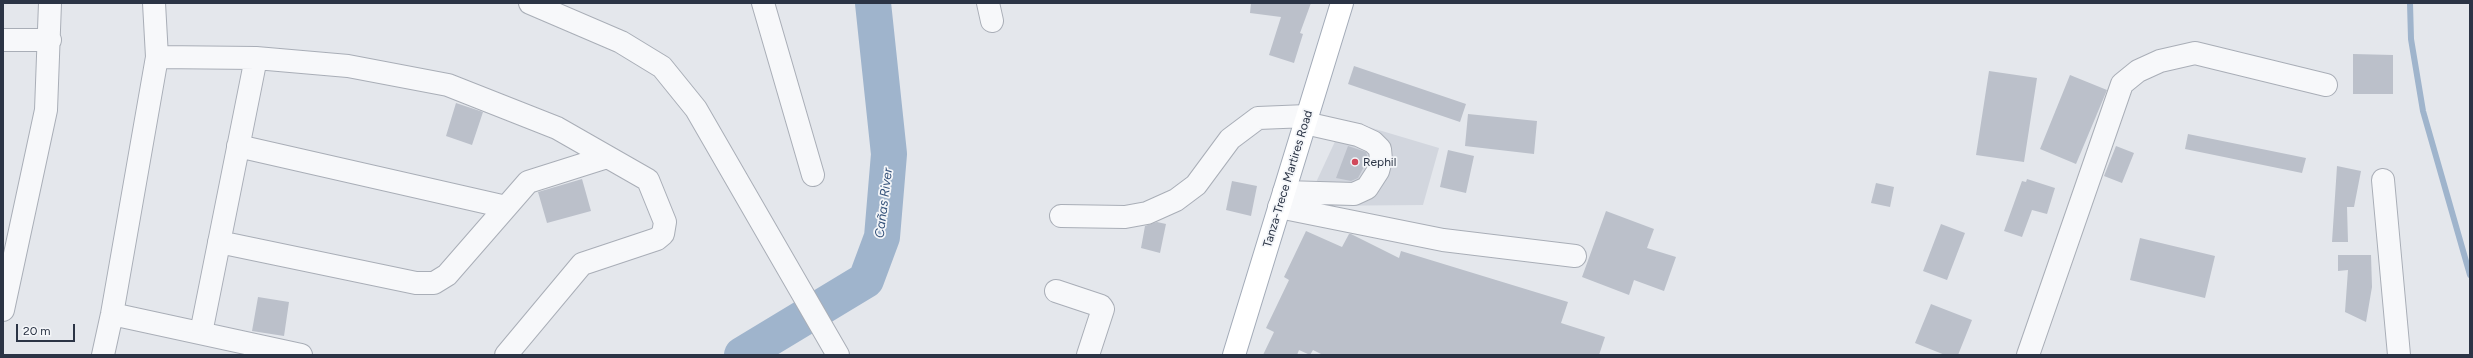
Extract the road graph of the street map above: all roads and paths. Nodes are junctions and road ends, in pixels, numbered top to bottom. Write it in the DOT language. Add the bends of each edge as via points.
graph roads {
  1 [pos="50,3"];
  2 [pos="154,3"];
  3 [pos="530,3"];
  4 [pos="763,3"];
  5 [pos="1342,3"];
  6 [pos="3,40"];
  7 [pos="50,40"];
  8 [pos="157,57"];
  9 [pos="256,58"];
  10 [pos="2326,85"];
  11 [pos="1306,119"];
  12 [pos="238,146"];
  13 [pos="606,157"];
  14 [pos="813,175"];
  15 [pos="2383,180"];
  16 [pos="1282,200"];
  17 [pos="506,207"];
  18 [pos="1060,216"];
  19 [pos="219,242"];
  20 [pos="1575,256"];
  21 [pos="1056,291"];
  22 [pos="3,310"];
  23 [pos="112,314"];
  24 [pos="201,333"];
  25 [pos="103,355"];
  26 [pos="301,355"];
  27 [pos="506,355"];
  28 [pos="838,355"];
  29 [pos="1088,355"];
  30 [pos="1234,355"];
  31 [pos="2028,355"];
  32 [pos="2399,355"];
  1 -- 7 [label="street"];
  2 -- 8 [label="street"];
  3 -- 28 [label="street" via="621,42 662,67 696,109"];
  4 -- 14 [label="street"];
  5 -- 11 [label="main road, Tanza-Trece Martires Road"];
  6 -- 7 [label="street"];
  7 -- 22 [label="street" via="46,110"];
  8 -- 9 [label="street"];
  8 -- 23 [label="street"];
  9 -- 12 [label="street"];
  9 -- 13 [label="street" via="348,66 448,86 557,128"];
  10 -- 31 [label="street" via="2195,53 2160,61 2138,70 2122,84"];
  11 -- 16 [label="main road, Tanza-Trece Martires Road"];
  11 -- 16 [label="street" via="1373,142 1380,149 1378,171 1366,188 1354,194"];
  11 -- 18 [label="street" via="1258,118 1230,139 1196,184 1176,200 1147,213 1125,217"];
  12 -- 17 [label="street"];
  12 -- 19 [label="street"];
  13 -- 17 [label="street" via="528,182"];
  13 -- 27 [label="street" via="648,180 666,222 663,234 656,239 582,264"];
  15 -- 32 [label="street"];
  16 -- 20 [label="street" via="1444,240"];
  16 -- 30 [label="main road, Tanza-Trece Martires Road"];
  17 -- 19 [label="street" via="447,275 434,283 416,283"];
  19 -- 24 [label="street"];
  21 -- 29 [label="street" via="1101,306 1103,309"];
  23 -- 24 [label="street"];
  23 -- 25 [label="street"];
  24 -- 26 [label="street"];
}
